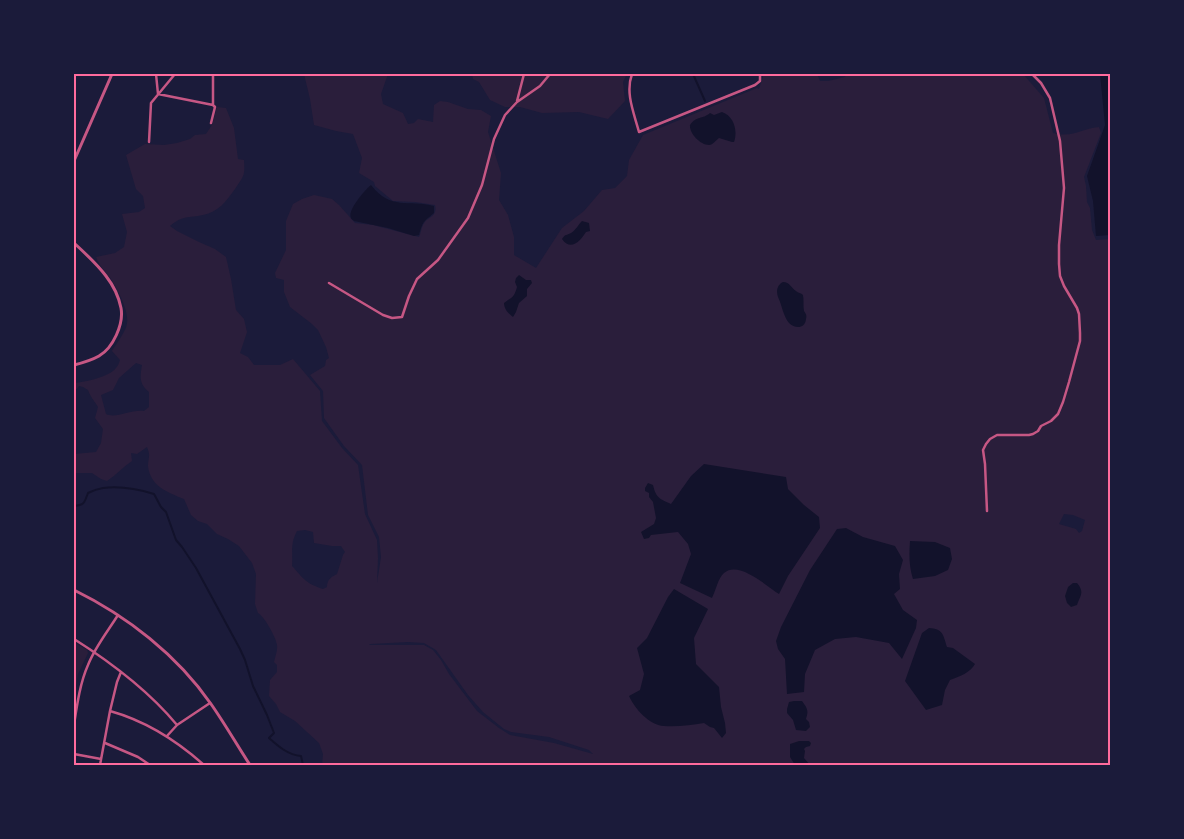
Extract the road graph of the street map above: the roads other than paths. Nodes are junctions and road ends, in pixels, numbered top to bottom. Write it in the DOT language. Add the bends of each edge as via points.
graph roads {
  1 [pos="112,74"];
  2 [pos="156,74"];
  3 [pos="175,74"];
  4 [pos="214,74"];
  5 [pos="524,74"];
  6 [pos="550,74"];
  7 [pos="632,74"];
  8 [pos="760,74"];
  9 [pos="1032,74"];
  10 [pos="158,94"];
  11 [pos="517,102"];
  12 [pos="213,105"];
  13 [pos="211,123"];
  14 [pos="149,142"];
  15 [pos="74,161"];
  16 [pos="74,243"];
  17 [pos="329,283"];
  18 [pos="74,365"];
  19 [pos="987,511"];
  20 [pos="74,590"];
  21 [pos="118,615"];
  22 [pos="74,639"];
  23 [pos="94,651"];
  24 [pos="121,671"];
  25 [pos="210,703"];
  26 [pos="110,711"];
  27 [pos="74,725"];
  28 [pos="177,725"];
  29 [pos="167,736"];
  30 [pos="105,743"];
  31 [pos="74,754"];
  32 [pos="101,759"];
  33 [pos="100,765"];
  34 [pos="150,765"];
  35 [pos="204,765"];
  36 [pos="250,765"];
  1 -- 15 [label="street"];
  2 -- 10 [label="street"];
  3 -- 10 [label="street"];
  4 -- 12 [label="street"];
  5 -- 11 [label="street"];
  6 -- 11 [label="street" via="540,86"];
  7 -- 8 [label="street" via="629,96 639,132 755,85 760,81"];
  9 -- 19 [label="street" via="1050,98 1060,141 1064,188 1058,255 1060,276 1079,314 1080,341 1063,402 1052,421 1033,434 997,435 986,444 983,450"];
  10 -- 12 [label="street"];
  10 -- 14 [label="street" via="151,103"];
  11 -- 17 [label="street" via="505,115 494,138 482,185 468,218 438,260 417,279 402,317 383,315"];
  12 -- 13 [label="street"];
  16 -- 18 [label="street" via="107,278 121,310 120,325 112,343 100,356"];
  20 -- 21 [label="street"];
  21 -- 23 [label="street"];
  21 -- 25 [label="street" via="185,671"];
  22 -- 23 [label="street"];
  23 -- 24 [label="street"];
  23 -- 27 [label="street" via="84,674"];
  24 -- 26 [label="street"];
  24 -- 28 [label="street" via="162,707"];
  25 -- 28 [label="street"];
  25 -- 36 [label="street"];
  26 -- 29 [label="street" via="133,718"];
  26 -- 30 [label="street"];
  28 -- 29 [label="street"];
  29 -- 35 [label="street"];
  30 -- 32 [label="street"];
  30 -- 34 [label="street"];
  31 -- 32 [label="street"];
  32 -- 33 [label="street"];
}
